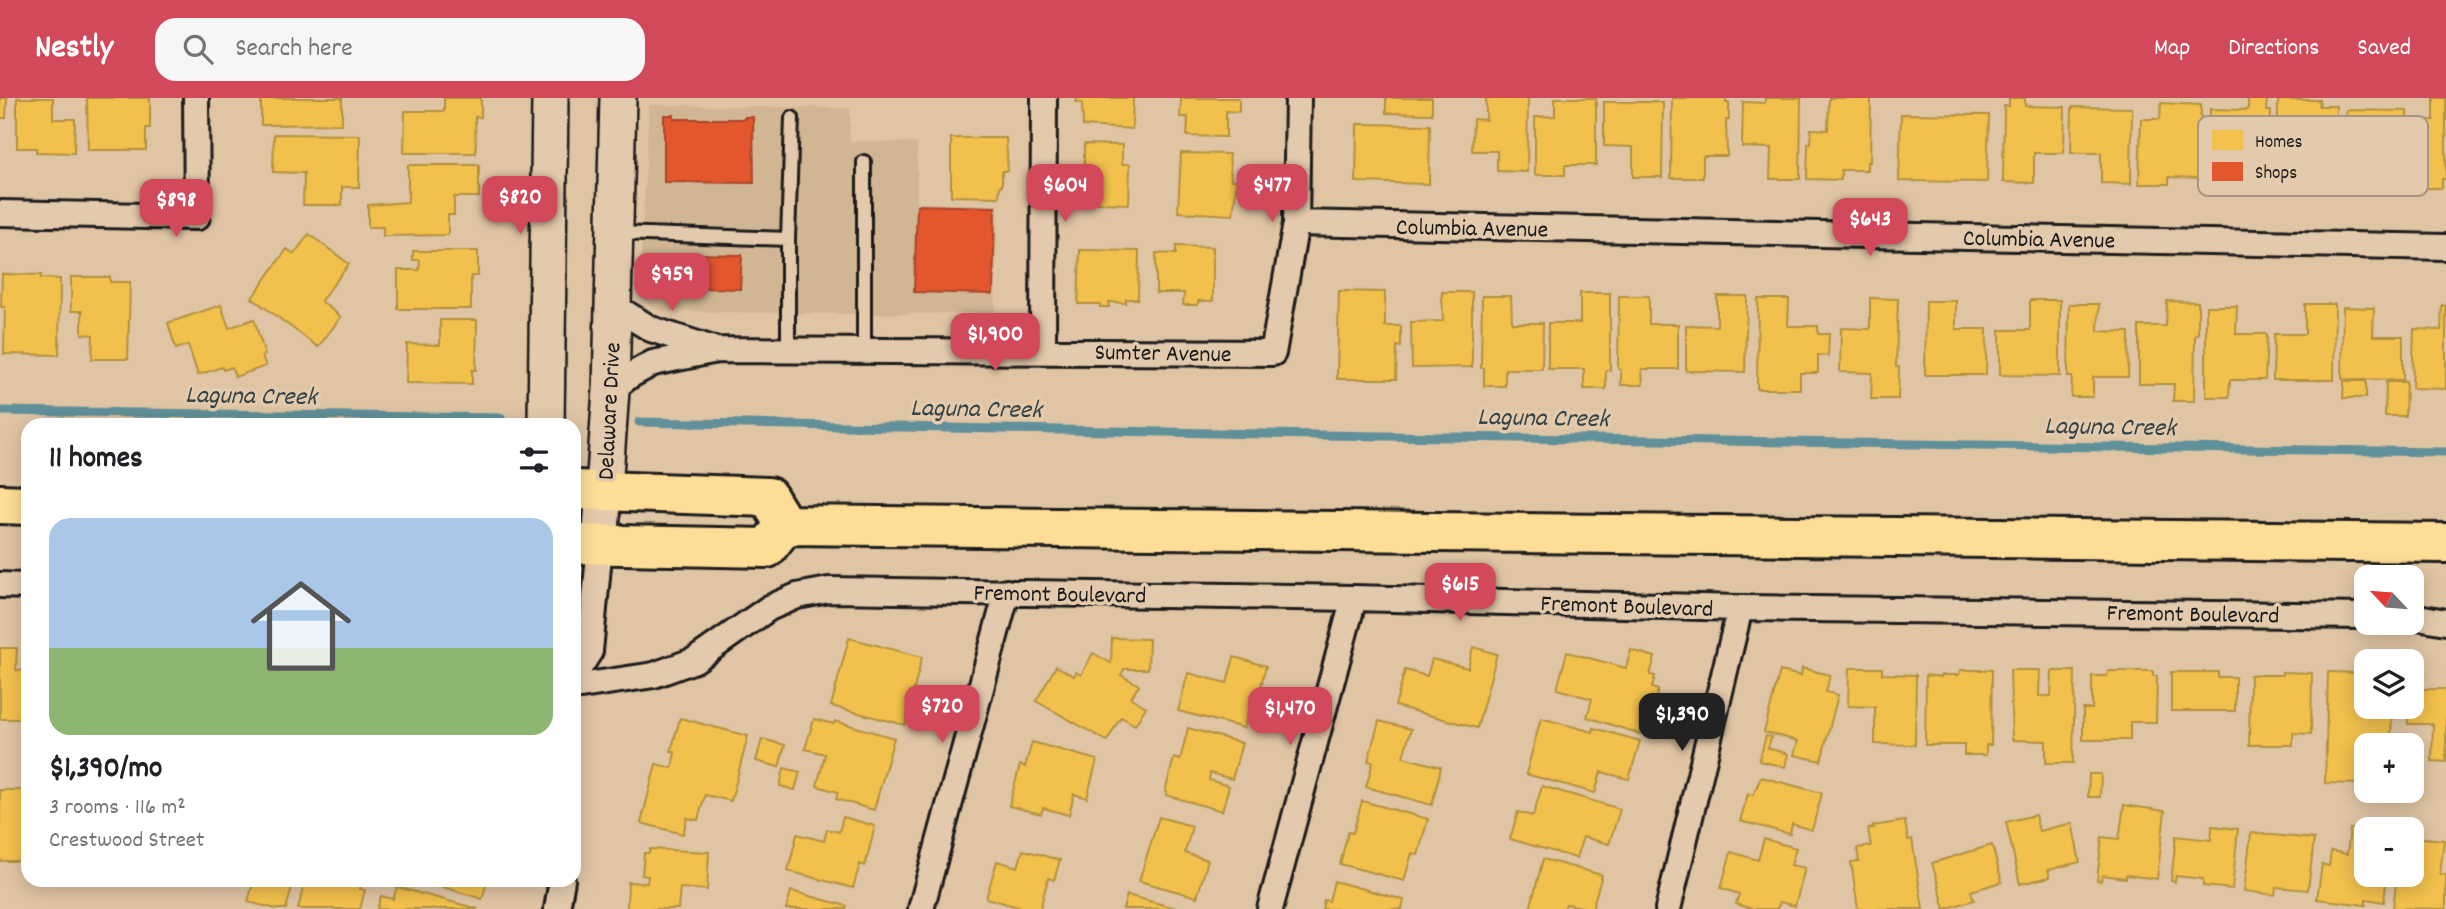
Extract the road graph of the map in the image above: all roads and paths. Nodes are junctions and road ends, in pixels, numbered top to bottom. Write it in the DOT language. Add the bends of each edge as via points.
graph roads {
  1 [pos="196,98"];
  2 [pos="550,98"];
  3 [pos="618,98"];
  4 [pos="1044,98"];
  5 [pos="1298,98"];
  6 [pos="792,118"];
  7 [pos="864,162"];
  8 [pos="0,213"];
  9 [pos="1296,223"];
  10 [pos="614,233"];
  11 [pos="788,239"];
  12 [pos="2446,247"];
  13 [pos="612,305"];
  14 [pos="718,350"];
  15 [pos="788,350"];
  16 [pos="864,350"];
  17 [pos="1043,350"];
  18 [pos="611,390"];
  19 [pos="546,418"];
  20 [pos="589,491"];
  21 [pos="0,504"];
  22 [pos="21,505"];
  23 [pos="785,525"];
  24 [pos="2446,542"];
  25 [pos="587,545"];
  26 [pos="0,585"];
  27 [pos="21,586"];
  28 [pos="1007,592"];
  29 [pos="1354,598"];
  30 [pos="1740,608"];
  31 [pos="2354,615"];
  32 [pos="2424,618"];
  33 [pos="2446,622"];
  34 [pos="581,665"];
  35 [pos="581,686"];
  36 [pos="561,887"];
  37 [pos="557,909"];
  38 [pos="921,909"];
  39 [pos="1269,909"];
  40 [pos="1668,909"];
  1 -- 8 [label="street" via="197,217"];
  2 -- 19 [label="street"];
  3 -- 10 [label="street, Delaware Drive"];
  4 -- 17 [label="street"];
  5 -- 9 [label="street"];
  6 -- 11 [label="lane"];
  7 -- 16 [label="lane"];
  9 -- 12 [label="street, Columbia Avenue"];
  9 -- 17 [label="street, Sumter Avenue" via="1273,353"];
  10 -- 11 [label="lane"];
  10 -- 13 [label="street, Delaware Drive"];
  11 -- 15 [label="lane"];
  13 -- 14 [label="street, Sumter Avenue" via="652,329"];
  13 -- 18 [label="street, Delaware Drive"];
  14 -- 15 [label="street, Sumter Avenue"];
  14 -- 18 [label="street, Sumter Avenue" via="653,363"];
  15 -- 16 [label="street, Sumter Avenue"];
  16 -- 17 [label="street, Sumter Avenue"];
  18 -- 20 [label="street, Delaware Drive"];
  20 -- 23 [label="main road" via="768,497"];
  20 -- 25 [label="street, Delaware Drive"];
  21 -- 22 [label="main road"];
  23 -- 24 [label="main road"];
  23 -- 25 [label="main road" via="767,548"];
  25 -- 34 [label="street, Delaware Drive" via="590,651"];
  26 -- 27 [label="street"];
  28 -- 29 [label="street, Fremont Boulevard"];
  28 -- 35 [label="street, Fremont Boulevard" via="829,590 797,596 769,608 695,660 654,675"];
  28 -- 38 [label="street"];
  29 -- 30 [label="street, Fremont Boulevard"];
  29 -- 39 [label="street"];
  30 -- 31 [label="street, Fremont Boulevard"];
  30 -- 40 [label="street"];
  32 -- 33 [label="street"];
  36 -- 37 [label="street"];
}
